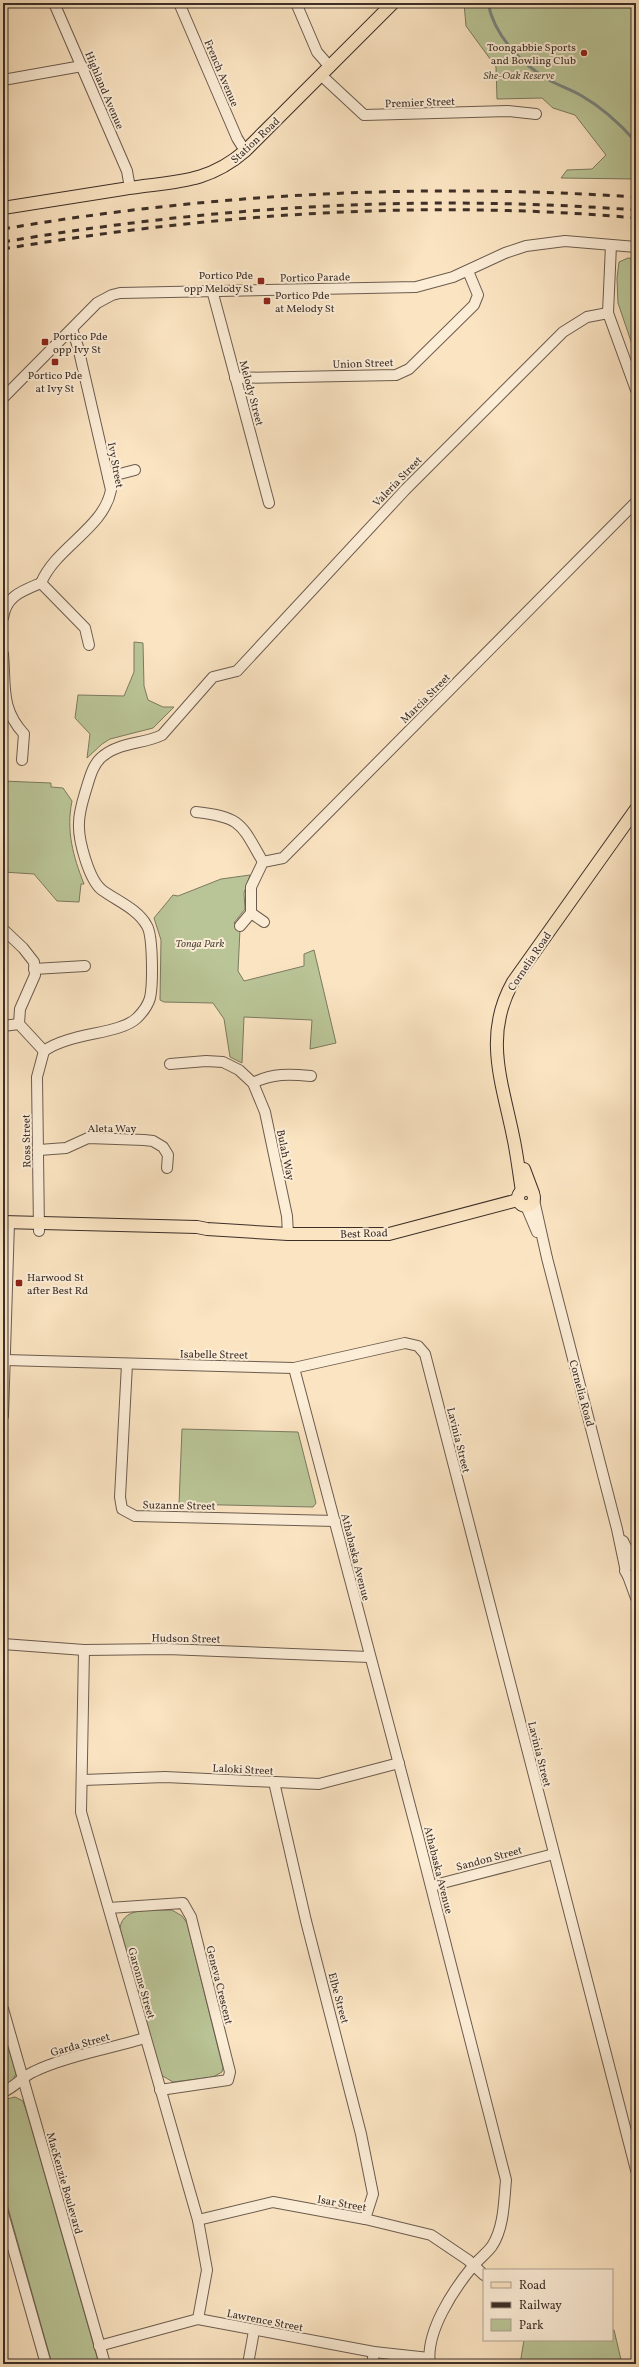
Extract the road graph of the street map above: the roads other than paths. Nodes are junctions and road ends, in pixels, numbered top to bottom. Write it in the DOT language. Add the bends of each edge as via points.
graph roads {
  1 [pos="54,3"];
  2 [pos="179,3"];
  3 [pos="296,3"];
  4 [pos="393,3"];
  5 [pos="82,66"];
  6 [pos="326,72"];
  7 [pos="3,80"];
  8 [pos="536,114"];
  9 [pos="245,151"];
  10 [pos="130,188"];
  11 [pos="3,208"];
  12 [pos="611,245"];
  13 [pos="636,247"];
  14 [pos="468,271"];
  15 [pos="212,290"];
  16 [pos="608,313"];
  17 [pos="72,329"];
  18 [pos="235,378"];
  19 [pos="636,390"];
  20 [pos="3,398"];
  21 [pos="135,470"];
  22 [pos="108,477"];
  23 [pos="636,502"];
  24 [pos="269,503"];
  25 [pos="41,583"];
  26 [pos="3,618"];
  27 [pos="89,645"];
  28 [pos="3,654"];
  29 [pos="22,760"];
  30 [pos="636,809"];
  31 [pos="196,812"];
  32 [pos="263,862"];
  33 [pos="252,913"];
  34 [pos="264,922"];
  35 [pos="240,926"];
  36 [pos="5,931"];
  37 [pos="85,966"];
  38 [pos="34,968"];
  39 [pos="19,1024"];
  40 [pos="3,1026"];
  41 [pos="44,1051"];
  42 [pos="170,1064"];
  43 [pos="311,1076"];
  44 [pos="253,1083"];
  45 [pos="39,1150"];
  46 [pos="168,1168"];
  47 [pos="527,1198"];
  48 [pos="6,1226"];
  49 [pos="40,1227"];
  50 [pos="288,1234"];
  51 [pos="418,1346"];
  52 [pos="5,1360"];
  53 [pos="127,1364"];
  54 [pos="294,1368"];
  55 [pos="3,1416"];
  56 [pos="335,1521"];
  57 [pos="632,1569"];
  58 [pos="636,1598"];
  59 [pos="3,1644"];
  60 [pos="84,1650"];
  61 [pos="369,1657"];
  62 [pos="399,1763"];
  63 [pos="83,1780"];
  64 [pos="274,1782"];
  65 [pos="554,1854"];
  66 [pos="431,1886"];
  67 [pos="109,1908"];
  68 [pos="3,2009"];
  69 [pos="145,2038"];
  70 [pos="23,2077"];
  71 [pos="160,2090"];
  72 [pos="3,2092"];
  73 [pos="636,2170"];
  74 [pos="3,2213"];
  75 [pos="365,2219"];
  76 [pos="198,2220"];
  77 [pos="473,2266"];
  78 [pos="483,2275"];
  79 [pos="198,2319"];
  80 [pos="254,2331"];
  81 [pos="99,2346"];
  82 [pos="374,2352"];
  83 [pos="429,2361"];
  84 [pos="46,2364"];
  85 [pos="105,2364"];
  86 [pos="248,2364"];
  87 [pos="372,2364"];
  1 -- 5 [label="street, Highland Avenue"];
  2 -- 9 [label="street, French Avenue" via="237,138"];
  3 -- 6 [label="street, Premier Street"];
  4 -- 6 [label="main road, Station Road"];
  5 -- 7 [label="street"];
  5 -- 10 [label="street, Highland Avenue" via="127,171"];
  6 -- 8 [label="street, Premier Street" via="359,113 364,115 508,111"];
  6 -- 9 [label="main road, Station Road"];
  9 -- 10 [label="main road, Station Road" via="208,176 190,181"];
  10 -- 11 [label="main road, Station Road"];
  12 -- 13 [label="street, Portico Parade"];
  12 -- 14 [label="street, Portico Parade" via="565,241 526,246"];
  12 -- 16 [label="street"];
  14 -- 15 [label="street, Portico Parade" via="453,278 416,287"];
  14 -- 18 [label="street, Union Street" via="478,295 474,305 409,369 396,375"];
  15 -- 17 [label="street, Portico Parade" via="112,295 97,303"];
  15 -- 18 [label="street, Melody Street"];
  16 -- 19 [label="street"];
  16 -- 41 [label="street, Valeria Street" via="587,317 563,332 404,490 237,671 213,677 162,735 101,756 91,775 80,812 80,839 96,884 136,913 149,931 150,998 137,1019 124,1026 56,1043"];
  17 -- 20 [label="street, Portico Parade"];
  17 -- 22 [label="street, Ivy Street"];
  18 -- 24 [label="street, Melody Street"];
  21 -- 22 [label="street"];
  22 -- 25 [label="street, Ivy Street" via="111,490 105,509 47,569"];
  23 -- 32 [label="street, Marcia Street" via="283,858"];
  25 -- 26 [label="street" via="15,595 5,606"];
  25 -- 27 [label="street" via="85,628"];
  28 -- 29 [label="street" via="8,710 12,722 24,734"];
  30 -- 47 [label="main road, Cornelia Road" via="513,982 502,1006 497,1028 496,1051 503,1097"];
  31 -- 32 [label="street" via="226,816 236,821 247,832"];
  32 -- 33 [label="street" via="251,887"];
  33 -- 34 [label="street"];
  33 -- 35 [label="street"];
  36 -- 38 [label="street" via="34,962"];
  37 -- 38 [label="street"];
  38 -- 39 [label="street" via="35,975 20,1009"];
  39 -- 40 [label="street"];
  39 -- 41 [label="street"];
  41 -- 45 [label="street, Ross Street" via="37,1077"];
  42 -- 44 [label="street, Bulah Way" via="223,1062 239,1070"];
  43 -- 44 [label="street" via="265,1076"];
  44 -- 50 [label="street, Bulah Way" via="265,1112 287,1216"];
  45 -- 46 [label="street, Aleta Way" via="66,1148 88,1138 153,1141 163,1147 168,1155"];
  45 -- 49 [label="street, Ross Street"];
  47 -- 50 [label="main road, Best Road" via="389,1234"];
  47 -- 57 [label="street, Cornelia Road" via="547,1258 617,1529"];
  48 -- 49 [label="main road, Best Road"];
  48 -- 52 [label="street"];
  49 -- 50 [label="main road, Best Road"];
  51 -- 54 [label="street, Isabelle Street" via="405,1343"];
  51 -- 65 [label="street, Lavinia Street" via="425,1354"];
  52 -- 53 [label="street, Isabelle Street"];
  52 -- 55 [label="street"];
  53 -- 54 [label="street, Isabelle Street"];
  53 -- 56 [label="street, Suzanne Street" via="120,1497 122,1509 135,1516"];
  54 -- 56 [label="street, Athabaska Avenue"];
  56 -- 61 [label="street, Athabaska Avenue"];
  57 -- 58 [label="street, Cornelia Road"];
  59 -- 60 [label="street, Hudson Street"];
  60 -- 61 [label="street, Hudson Street" via="167,1649"];
  60 -- 63 [label="street, Garonne Street"];
  61 -- 62 [label="street, Athabaska Avenue"];
  62 -- 64 [label="street, Laloki Street" via="329,1783 308,1785"];
  62 -- 66 [label="street, Athabaska Avenue"];
  63 -- 64 [label="street, Laloki Street" via="165,1777"];
  63 -- 67 [label="street, Garonne Street" via="82,1812"];
  64 -- 75 [label="street, Elbe Street" via="306,1921 361,2134 373,2194"];
  65 -- 66 [label="street, Sandon Street"];
  65 -- 73 [label="street, Lavinia Street"];
  66 -- 77 [label="street, Athabaska Avenue" via="506,2180 501,2220 492,2245"];
  67 -- 69 [label="street, Garonne Street"];
  67 -- 71 [label="street, Geneva Crescent" via="183,1903 191,1917 230,2072 228,2080"];
  68 -- 70 [label="street, MacKenzie Boulevard"];
  69 -- 70 [label="street, Garda Street" via="44,2067"];
  69 -- 71 [label="street, Garonne Street"];
  70 -- 72 [label="street, Garda Street" via="17,2085"];
  70 -- 81 [label="street, MacKenzie Boulevard"];
  71 -- 76 [label="street, Garonne Street"];
  74 -- 84 [label="street"];
  75 -- 76 [label="street, Isar Street" via="273,2202"];
  75 -- 77 [label="street, Isar Street" via="430,2236 468,2260"];
  76 -- 79 [label="street, Garonne Street" via="207,2270"];
  77 -- 78 [label="street, Isar Street"];
  77 -- 83 [label="street, Athabaska Avenue" via="448,2301 436,2326"];
  79 -- 80 [label="street, Lawrence Street"];
  79 -- 81 [label="street, Lawrence Street"];
  80 -- 82 [label="street, Lawrence Street"];
  80 -- 86 [label="street"];
  81 -- 85 [label="street, MacKenzie Boulevard"];
  82 -- 83 [label="street, Lawrence Street"];
  82 -- 87 [label="street"];
}
